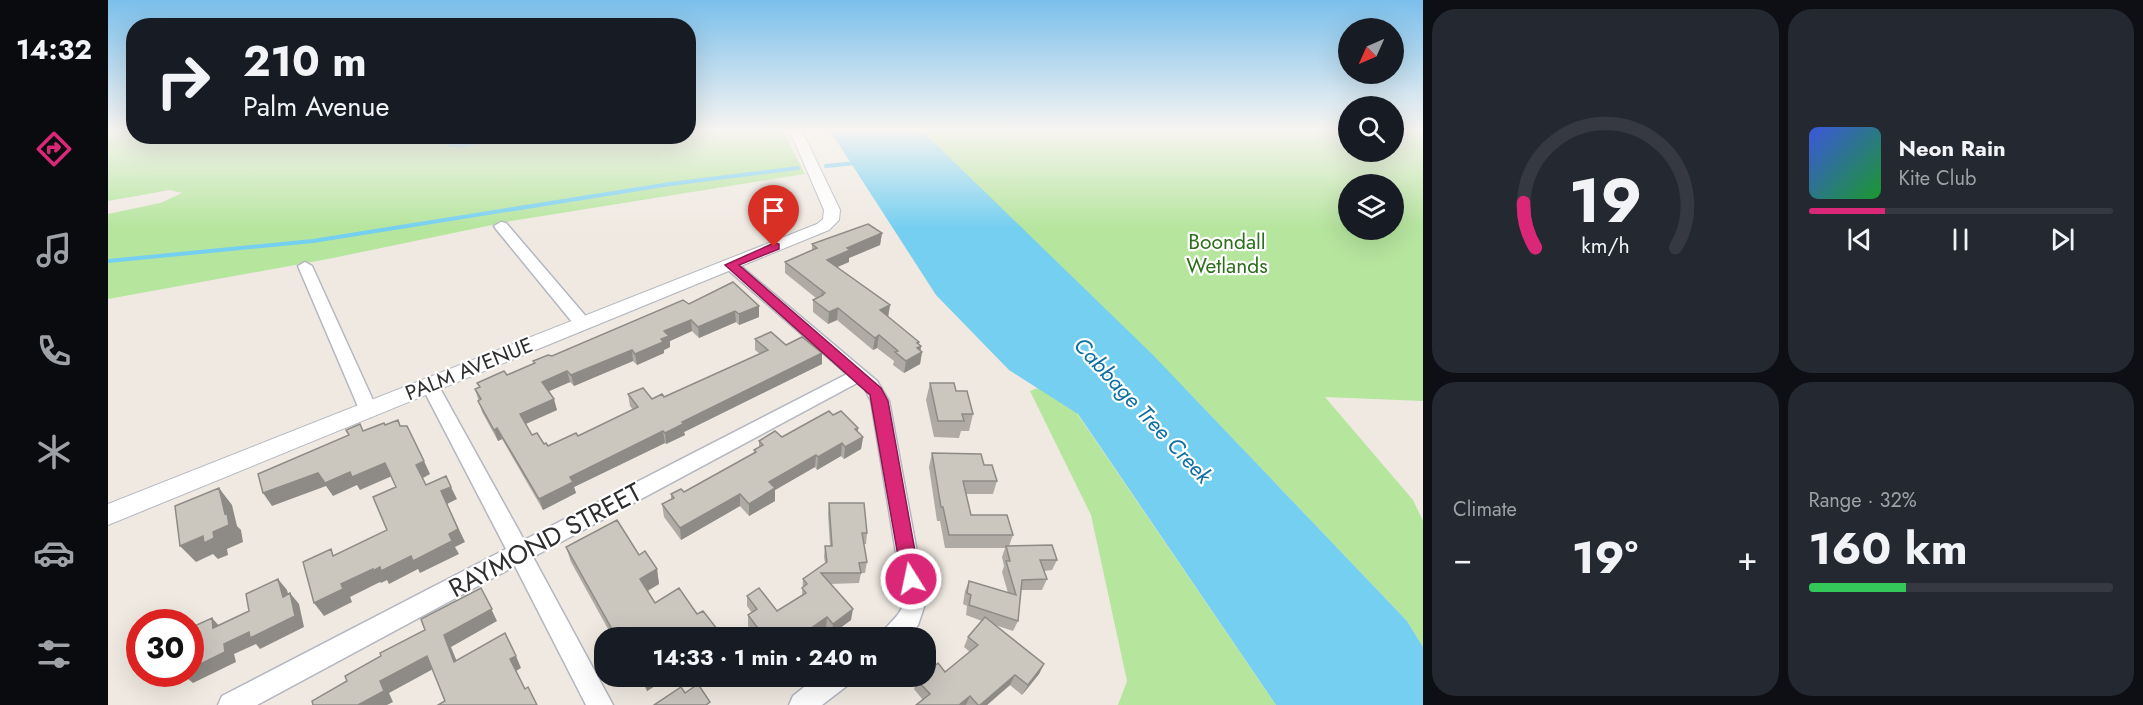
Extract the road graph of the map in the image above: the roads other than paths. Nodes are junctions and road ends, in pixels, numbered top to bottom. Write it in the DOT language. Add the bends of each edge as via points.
graph roads {
  1 [pos="810,162"];
  2 [pos="501,226"];
  3 [pos="731,265"];
  4 [pos="305,266"];
  5 [pos="583,324"];
  6 [pos="858,375"];
  7 [pos="430,385"];
  8 [pos="368,410"];
  9 [pos="108,515"];
  10 [pos="520,553"];
  11 [pos="903,627"];
  12 [pos="825,687"];
  13 [pos="231,705"];
  14 [pos="600,705"];
  15 [pos="802,705"];
  1 -- 3 [label="street, PALM AVENUE" via="832,210 830,222"];
  2 -- 5 [label="street"];
  3 -- 5 [label="street, PALM AVENUE"];
  3 -- 6 [label="street"];
  4 -- 8 [label="street"];
  5 -- 7 [label="street, PALM AVENUE"];
  6 -- 10 [label="street, RAYMOND STREET"];
  6 -- 11 [label="street" via="871,385 880,401 915,602 914,613"];
  7 -- 8 [label="street, PALM AVENUE"];
  7 -- 10 [label="street"];
  8 -- 9 [label="street, PALM AVENUE"];
  10 -- 13 [label="street, RAYMOND STREET"];
  10 -- 14 [label="street"];
  12 -- 15 [label="street"];
}
